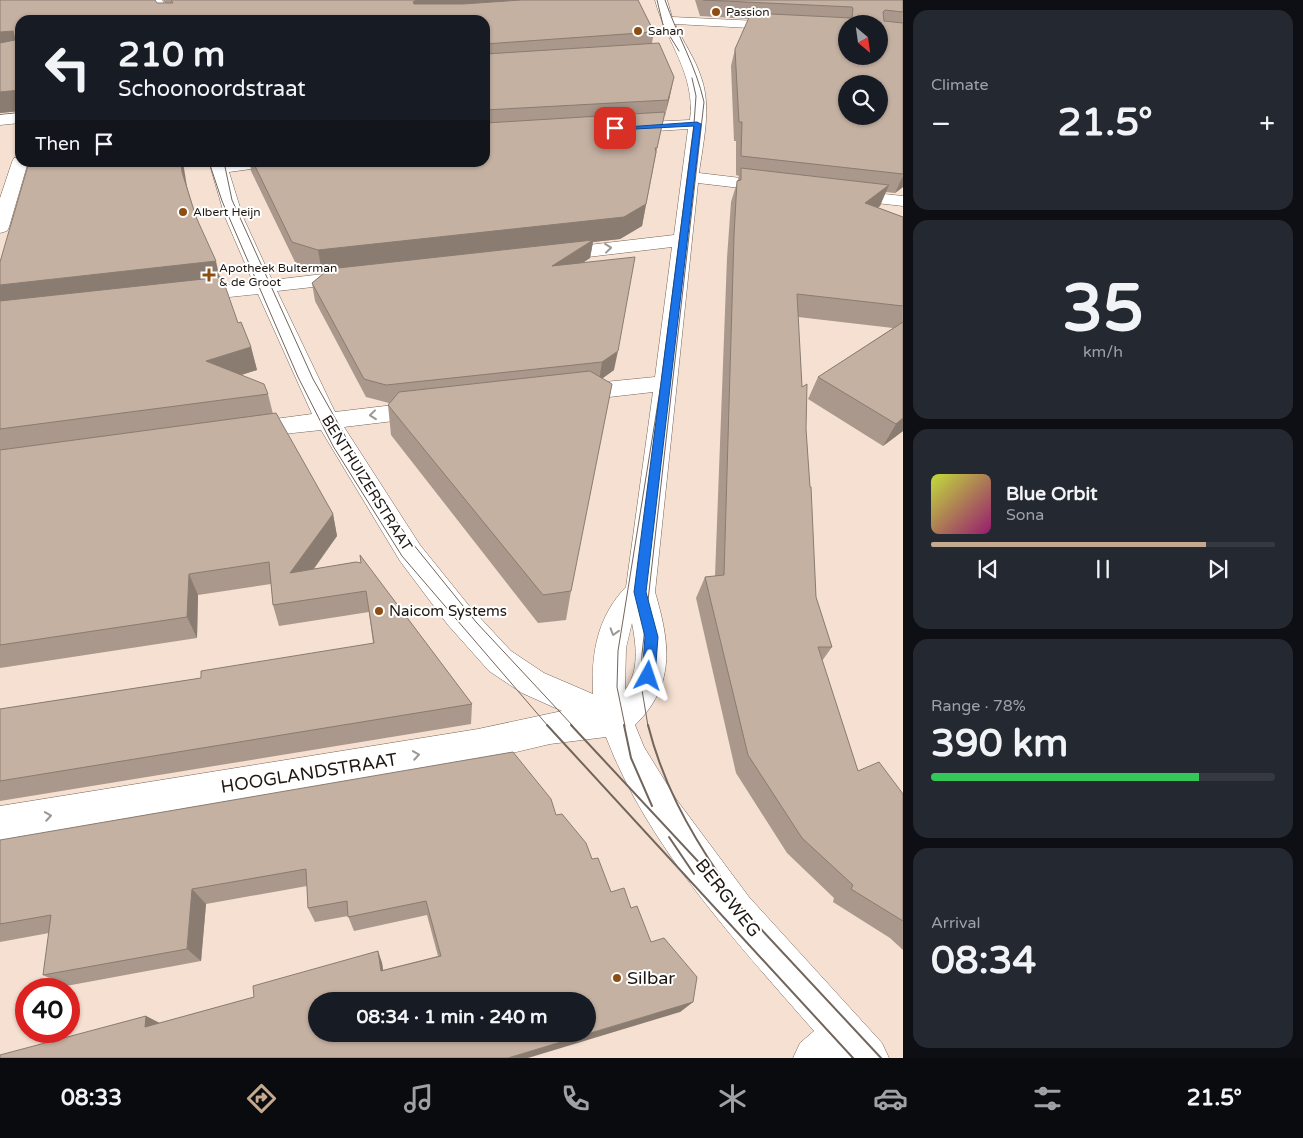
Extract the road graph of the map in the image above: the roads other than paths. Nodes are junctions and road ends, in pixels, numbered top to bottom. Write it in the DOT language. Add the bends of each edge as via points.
graph roads {
  1 [pos="156,0"];
  2 [pos="140,1"];
  3 [pos="663,10"];
  4 [pos="166,15"];
  5 [pos="838,27"];
  6 [pos="838,37"];
  7 [pos="15,118"];
  8 [pos="0,120"];
  9 [pos="697,124"];
  10 [pos="605,129"];
  11 [pos="18,167"];
  12 [pos="217,167"];
  13 [pos="691,177"];
  14 [pos="786,188"];
  15 [pos="833,194"];
  16 [pos="5,196"];
  17 [pos="896,206"];
  18 [pos="0,227"];
  19 [pos="684,240"];
  20 [pos="533,257"];
  21 [pos="368,275"];
  22 [pos="264,287"];
  23 [pos="173,298"];
  24 [pos="665,382"];
  25 [pos="552,396"];
  26 [pos="453,406"];
  27 [pos="327,420"];
  28 [pos="223,434"];
  29 [pos="640,592"];
  30 [pos="617,720"];
  31 [pos="0,824"];
  32 [pos="841,1049"];
  1 -- 2 [label="street"];
  1 -- 4 [label="street"];
  3 -- 5 [label="street"];
  3 -- 6 [label="street"];
  3 -- 9 [label="street" via="678,54 694,72 699,92"];
  7 -- 8 [label="street"];
  9 -- 10 [label="street"];
  9 -- 13 [label="street"];
  11 -- 16 [label="street"];
  12 -- 22 [label="street, BENTHUIZERSTRAAT" via="234,217"];
  13 -- 14 [label="street"];
  13 -- 19 [label="street"];
  15 -- 17 [label="street"];
  16 -- 18 [label="street"];
  20 -- 19 [label="street, one-way"];
  19 -- 24 [label="street"];
  21 -- 22 [label="street"];
  22 -- 23 [label="street"];
  22 -- 27 [label="street, BENTHUIZERSTRAAT"];
  24 -- 25 [label="street"];
  24 -- 29 [label="street"];
  26 -- 27 [label="street, one-way"];
  27 -- 28 [label="street"];
  27 -- 30 [label="street, BENTHUIZERSTRAAT" via="410,553 459,616 500,661 533,683"];
  29 -- 30 [label="street, BERGWEG, one-way" via="625,608 614,628 610,648 609,692"];
  29 -- 30 [label="street" via="652,637 648,676 642,694"];
  31 -- 30 [label="street, HOOGLANDSTRAAT, one-way" via="478,745 550,728"];
  30 -- 32 [label="street, BERGWEG" via="631,758 663,812"];
}
